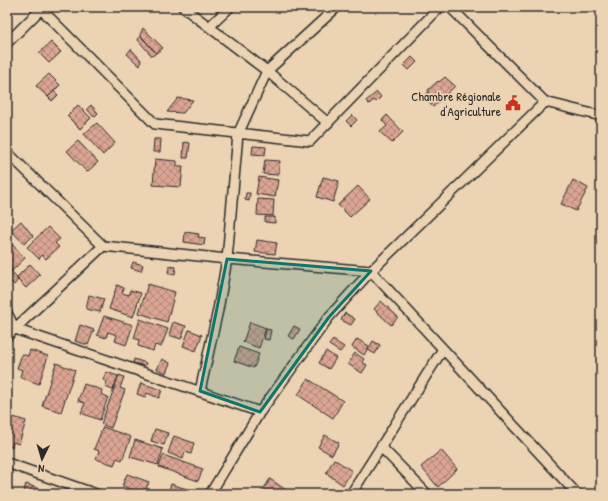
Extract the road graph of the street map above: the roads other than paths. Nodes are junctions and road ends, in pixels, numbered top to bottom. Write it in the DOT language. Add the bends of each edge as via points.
graph roads {
  1 [pos="183,7"];
  2 [pos="230,7"];
  3 [pos="337,7"];
  4 [pos="440,7"];
  5 [pos="450,7"];
  6 [pos="42,8"];
  7 [pos="209,27"];
  8 [pos="7,43"];
  9 [pos="267,71"];
  10 [pos="545,102"];
  11 [pos="601,116"];
  12 [pos="328,123"];
  13 [pos="238,134"];
  14 [pos="7,152"];
  15 [pos="103,246"];
  16 [pos="227,259"];
  17 [pos="371,271"];
  18 [pos="7,313"];
  19 [pos="15,329"];
  20 [pos="7,336"];
  21 [pos="443,349"];
  22 [pos="200,391"];
  23 [pos="260,412"];
  24 [pos="381,447"];
  25 [pos="7,463"];
  26 [pos="96,494"];
  27 [pos="210,494"];
  28 [pos="351,494"];
  29 [pos="427,494"];
  30 [pos="577,494"];
  1 -- 7 [label="street"];
  2 -- 7 [label="street"];
  3 -- 9 [label="street"];
  4 -- 12 [label="street"];
  5 -- 10 [label="street"];
  6 -- 8 [label="street"];
  6 -- 13 [label="street" via="155,124"];
  7 -- 9 [label="street"];
  9 -- 12 [label="street"];
  9 -- 13 [label="street"];
  10 -- 11 [label="street"];
  10 -- 17 [label="street"];
  12 -- 13 [label="street" via="310,141"];
  13 -- 16 [label="street"];
  14 -- 15 [label="street"];
  15 -- 16 [label="street"];
  15 -- 19 [label="street"];
  16 -- 17 [label="street"];
  16 -- 22 [label="street"];
  17 -- 21 [label="street"];
  17 -- 23 [label="street" via="329,317"];
  18 -- 19 [label="street"];
  19 -- 20 [label="street"];
  19 -- 22 [label="street"];
  21 -- 24 [label="street"];
  21 -- 30 [label="street"];
  22 -- 23 [label="street"];
  23 -- 27 [label="street"];
  24 -- 28 [label="street"];
  24 -- 29 [label="street"];
  25 -- 26 [label="street"];
}
